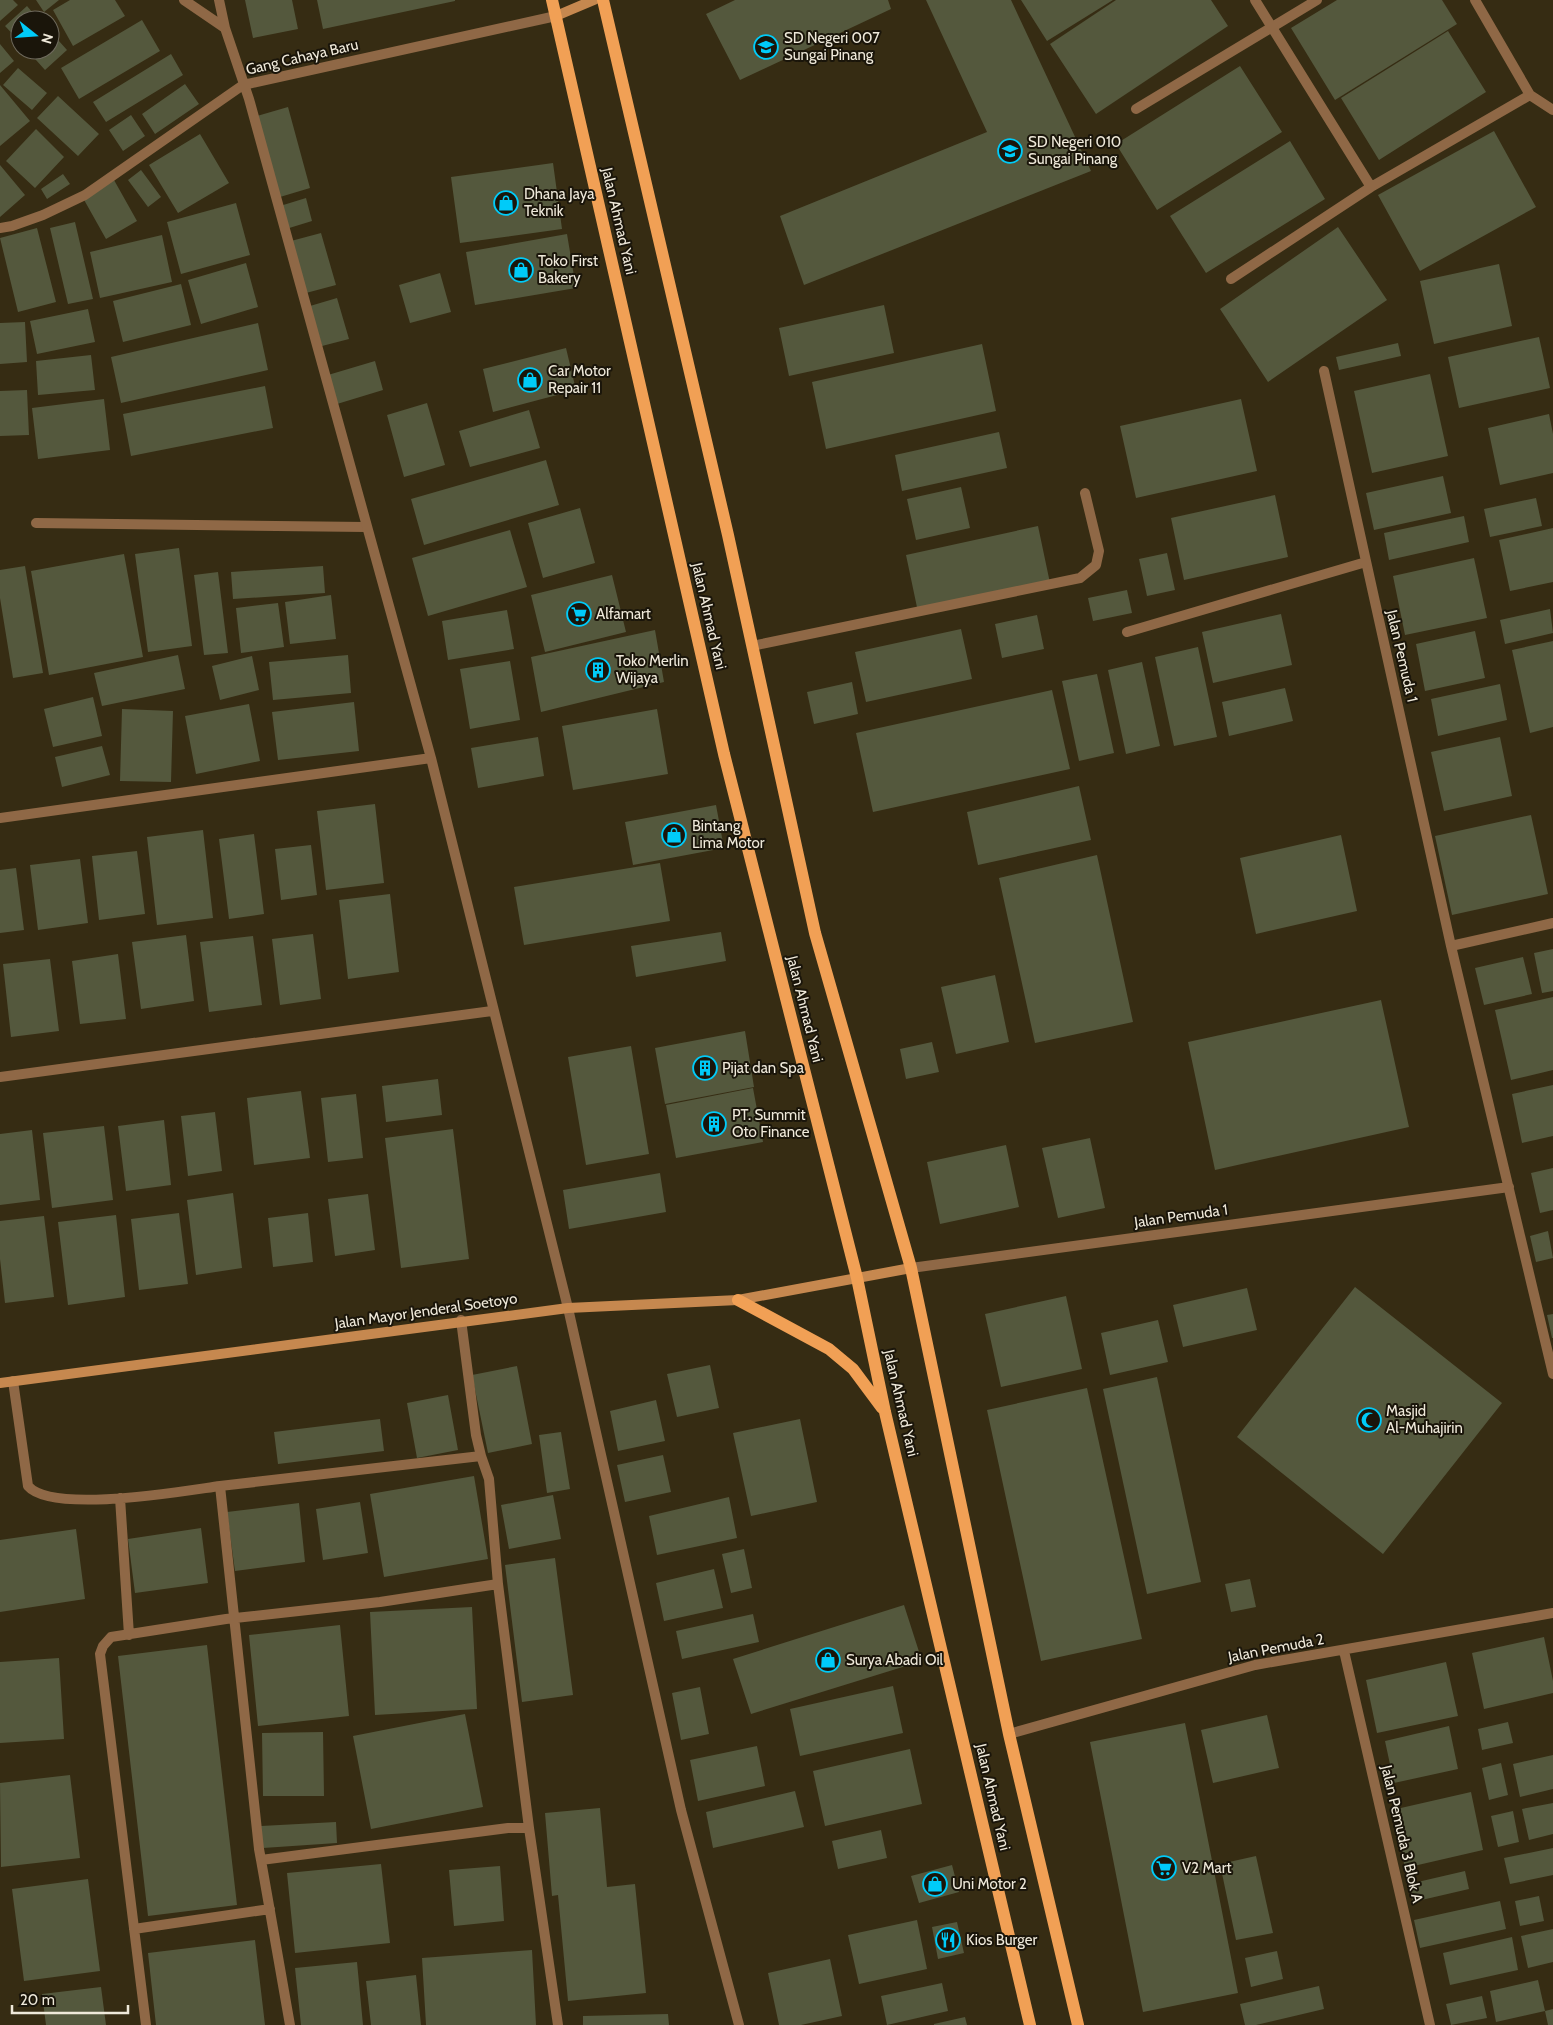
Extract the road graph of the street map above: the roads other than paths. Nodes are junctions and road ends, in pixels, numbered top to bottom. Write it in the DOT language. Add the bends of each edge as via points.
graph roads {
  1 [pos="184,0"];
  2 [pos="219,0"];
  3 [pos="552,0"];
  4 [pos="594,0"];
  5 [pos="603,0"];
  6 [pos="1255,0"];
  7 [pos="1317,0"];
  8 [pos="1474,0"];
  9 [pos="556,16"];
  10 [pos="225,28"];
  11 [pos="1273,28"];
  12 [pos="243,85"];
  13 [pos="1530,95"];
  14 [pos="1136,109"];
  15 [pos="1553,110"];
  16 [pos="1371,187"];
  17 [pos="0,228"];
  18 [pos="1231,279"];
  19 [pos="1324,371"];
  20 [pos="1085,493"];
  21 [pos="36,523"];
  22 [pos="366,527"];
  23 [pos="1366,562"];
  24 [pos="1127,632"];
  25 [pos="752,646"];
  26 [pos="431,758"];
  27 [pos="0,818"];
  28 [pos="1553,923"];
  29 [pos="1451,946"];
  30 [pos="492,1012"];
  31 [pos="0,1077"];
  32 [pos="1509,1187"];
  33 [pos="911,1268"];
  34 [pos="857,1278"];
  35 [pos="738,1300"];
  36 [pos="568,1308"];
  37 [pos="461,1320"];
  38 [pos="1553,1374"];
  39 [pos="13,1381"];
  40 [pos="0,1383"];
  41 [pos="885,1412"];
  42 [pos="481,1456"];
  43 [pos="220,1486"];
  44 [pos="120,1498"];
  45 [pos="498,1584"];
  46 [pos="1553,1613"];
  47 [pos="234,1618"];
  48 [pos="129,1635"];
  49 [pos="1344,1651"];
  50 [pos="1009,1734"];
  51 [pos="528,1828"];
  52 [pos="261,1860"];
  53 [pos="270,1909"];
  54 [pos="134,1929"];
  55 [pos="146,2025"];
  56 [pos="290,2025"];
  57 [pos="558,2025"];
  58 [pos="739,2025"];
  59 [pos="1030,2025"];
  60 [pos="1078,2025"];
  61 [pos="1430,2025"];
  1 -- 10 [label="street"];
  2 -- 10 [label="street"];
  3 -- 9 [label="main road, Jalan Ahmad Yani"];
  4 -- 9 [label="street"];
  5 -- 25 [label="main road, Jalan Ahmad Yani"];
  6 -- 11 [label="street"];
  7 -- 11 [label="street"];
  8 -- 13 [label="street"];
  9 -- 12 [label="street, Gang Cahaya Baru"];
  9 -- 34 [label="main road, Jalan Ahmad Yani" via="724,754"];
  10 -- 12 [label="street"];
  11 -- 14 [label="street"];
  11 -- 16 [label="street"];
  12 -- 17 [label="street, Gang Cahaya Baru" via="85,195 43,215"];
  12 -- 22 [label="street"];
  13 -- 15 [label="street"];
  13 -- 16 [label="street"];
  16 -- 18 [label="street"];
  19 -- 23 [label="street, Jalan Pemuda 1"];
  20 -- 25 [label="street" via="1099,551 1096,565 1080,578"];
  21 -- 22 [label="street"];
  22 -- 26 [label="street"];
  23 -- 24 [label="street"];
  23 -- 29 [label="street, Jalan Pemuda 1"];
  25 -- 33 [label="main road, Jalan Ahmad Yani" via="815,932"];
  26 -- 27 [label="street"];
  26 -- 30 [label="street"];
  28 -- 29 [label="street"];
  29 -- 32 [label="street, Jalan Pemuda 1"];
  30 -- 31 [label="street"];
  30 -- 36 [label="street"];
  32 -- 33 [label="street, Jalan Pemuda 1"];
  32 -- 38 [label="street, Jalan Pemuda 1"];
  33 -- 34 [label="street, Jalan Pemuda 1"];
  33 -- 50 [label="main road, Jalan Ahmad Yani"];
  34 -- 35 [label="street, Jalan Mayor Jenderal Soetoyo"];
  34 -- 41 [label="main road, Jalan Ahmad Yani"];
  35 -- 36 [label="street, Jalan Mayor Jenderal Soetoyo"];
  35 -- 41 [label="main road" via="829,1349 853,1369"];
  36 -- 37 [label="street, Jalan Mayor Jenderal Soetoyo"];
  36 -- 58 [label="street" via="681,1810"];
  37 -- 39 [label="street, Jalan Mayor Jenderal Soetoyo"];
  37 -- 42 [label="street"];
  39 -- 40 [label="street, Jalan Mayor Jenderal Soetoyo"];
  39 -- 44 [label="street" via="28,1486 44,1496 78,1500"];
  41 -- 59 [label="main road, Jalan Ahmad Yani"];
  42 -- 43 [label="street"];
  42 -- 45 [label="street" via="489,1479"];
  43 -- 44 [label="street"];
  43 -- 47 [label="street"];
  44 -- 48 [label="street"];
  45 -- 47 [label="street" via="380,1602"];
  45 -- 51 [label="street"];
  46 -- 49 [label="street, Jalan Pemuda 2"];
  47 -- 48 [label="street"];
  47 -- 52 [label="street"];
  48 -- 54 [label="street" via="111,1638 100,1654"];
  49 -- 50 [label="street, Jalan Pemuda 2" via="1255,1665"];
  49 -- 61 [label="street, Jalan Pemuda 3 Blok A"];
  50 -- 60 [label="main road, Jalan Ahmad Yani"];
  51 -- 52 [label="street"];
  51 -- 57 [label="street"];
  52 -- 53 [label="street"];
  53 -- 54 [label="street"];
  53 -- 56 [label="street"];
  54 -- 55 [label="street"];
}
